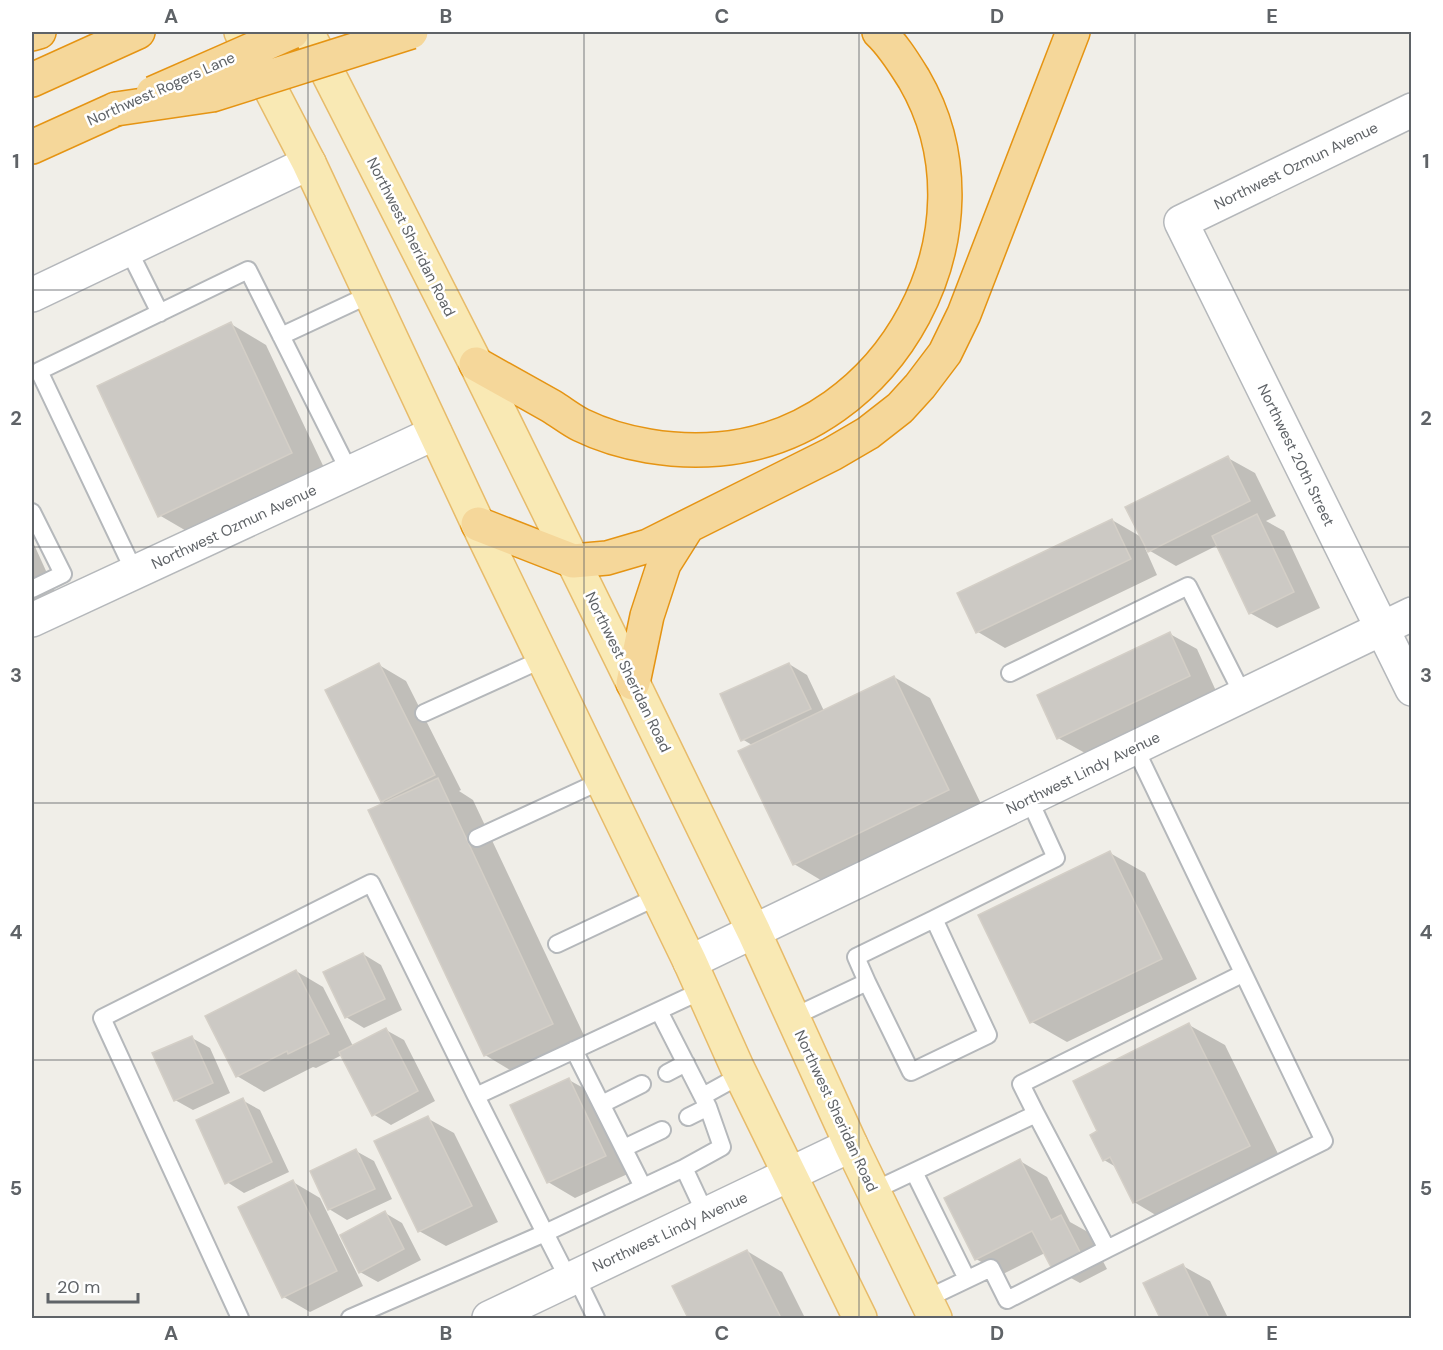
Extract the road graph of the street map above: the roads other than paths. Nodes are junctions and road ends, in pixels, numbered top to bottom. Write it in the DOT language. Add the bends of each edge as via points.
graph roads {
  1 [pos="39,32"];
  2 [pos="138,32"];
  3 [pos="241,32"];
  4 [pos="292,32"];
  5 [pos="307,32"];
  6 [pos="411,32"];
  7 [pos="879,32"];
  8 [pos="1073,32"];
  9 [pos="32,34"];
  10 [pos="32,80"];
  11 [pos="116,110"];
  12 [pos="1412,110"];
  13 [pos="32,147"];
  14 [pos="309,163"];
  15 [pos="1180,222"];
  16 [pos="128,249"];
  17 [pos="370,294"];
  18 [pos="32,295"];
  19 [pos="160,313"];
  20 [pos="281,336"];
  21 [pos="476,364"];
  22 [pos="435,433"];
  23 [pos="350,473"];
  24 [pos="32,512"];
  25 [pos="478,524"];
  26 [pos="688,526"];
  27 [pos="573,561"];
  28 [pos="135,573"];
  29 [pos="69,587"];
  30 [pos="32,589"];
  31 [pos="1412,614"];
  32 [pos="32,621"];
  33 [pos="1382,628"];
  34 [pos="543,659"];
  35 [pos="1011,673"];
  36 [pos="633,683"];
  37 [pos="1412,689"];
  38 [pos="1243,695"];
  39 [pos="424,713"];
  40 [pos="1135,748"];
  41 [pos="603,780"];
  42 [pos="1029,799"];
  43 [pos="477,838"];
  44 [pos="659,896"];
  45 [pos="934,919"];
  46 [pos="754,932"];
  47 [pos="556,944"];
  48 [pos="1242,974"];
  49 [pos="697,976"];
  50 [pos="867,982"];
  51 [pos="659,1011"];
  52 [pos="793,1017"];
  53 [pos="574,1050"];
  54 [pos="686,1063"];
  55 [pos="667,1072"];
  56 [pos="741,1075"];
  57 [pos="642,1084"];
  58 [pos="476,1096"];
  59 [pos="705,1102"];
  60 [pos="602,1104"];
  61 [pos="1036,1114"];
  62 [pos="688,1117"];
  63 [pos="662,1130"];
  64 [pos="851,1145"];
  65 [pos="624,1148"];
  66 [pos="684,1168"];
  67 [pos="915,1172"];
  68 [pos="790,1175"];
  69 [pos="643,1187"];
  70 [pos="873,1191"];
  71 [pos="706,1215"];
  72 [pos="545,1233"];
  73 [pos="1107,1250"];
  74 [pos="573,1279"];
  75 [pos="967,1279"];
  76 [pos="931,1309"];
  77 [pos="591,1317"];
  78 [pos="240,1318"];
  79 [pos="350,1318"];
  80 [pos="489,1318"];
  81 [pos="860,1318"];
  1 -- 9 [label="highway"];
  2 -- 10 [label="highway"];
  3 -- 14 [label="main road"];
  4 -- 11 [label="highway, Northwest Rogers Lane, bridge"];
  5 -- 21 [label="main road, Northwest Sheridan Road"];
  6 -- 11 [label="highway, bridge" via="212,94"];
  7 -- 21 [label="highway" via="924,96 937,130 946,193 943,227 928,286 914,317 873,372 846,397 788,432 768,439 719,449 681,450 612,437 581,425"];
  8 -- 26 [label="highway" via="964,314 945,352 920,387 900,408 859,439"];
  11 -- 13 [label="highway, Northwest Rogers Lane"];
  12 -- 15 [label="street, Northwest Ozmun Avenue"];
  14 -- 16 [label="street"];
  14 -- 17 [label="main road"];
  15 -- 33 [label="street, Northwest 20th Street"];
  16 -- 18 [label="street"];
  16 -- 19 [label="lane"];
  17 -- 20 [label="lane"];
  17 -- 22 [label="main road"];
  19 -- 20 [label="lane" via="248,270"];
  19 -- 28 [label="lane" via="39,371"];
  20 -- 23 [label="lane"];
  21 -- 27 [label="main road, Northwest Sheridan Road"];
  22 -- 23 [label="street, Northwest Ozmun Avenue"];
  22 -- 25 [label="main road"];
  23 -- 28 [label="street, Northwest Ozmun Avenue"];
  24 -- 29 [label="lane"];
  25 -- 27 [label="highway"];
  25 -- 34 [label="main road"];
  26 -- 27 [label="highway" via="648,546 607,558"];
  26 -- 36 [label="highway" via="664,564 646,616"];
  27 -- 36 [label="main road, Northwest Sheridan Road"];
  28 -- 29 [label="street, Northwest Ozmun Avenue"];
  29 -- 30 [label="lane"];
  29 -- 32 [label="street, Northwest Ozmun Avenue"];
  31 -- 33 [label="street, Northwest Lindy Avenue"];
  33 -- 37 [label="street, Northwest 20th Street"];
  33 -- 38 [label="street, Northwest Lindy Avenue"];
  34 -- 39 [label="lane"];
  34 -- 41 [label="main road"];
  35 -- 38 [label="lane" via="1188,586"];
  36 -- 46 [label="main road, Northwest Sheridan Road"];
  38 -- 40 [label="street, Northwest Lindy Avenue"];
  40 -- 42 [label="street, Northwest Lindy Avenue"];
  40 -- 48 [label="lane"];
  41 -- 43 [label="lane"];
  41 -- 44 [label="main road"];
  42 -- 45 [label="lane" via="1056,858"];
  42 -- 46 [label="street, Northwest Lindy Avenue"];
  44 -- 47 [label="lane"];
  44 -- 49 [label="main road"];
  45 -- 50 [label="lane" via="856,957"];
  45 -- 50 [label="lane" via="988,1035 911,1072"];
  46 -- 49 [label="street, Northwest Lindy Avenue"];
  46 -- 52 [label="main road, Northwest Sheridan Road"];
  48 -- 61 [label="lane" via="1021,1084"];
  48 -- 73 [label="lane" via="1324,1141"];
  49 -- 51 [label="lane"];
  49 -- 56 [label="main road"];
  50 -- 52 [label="lane"];
  51 -- 53 [label="lane"];
  51 -- 54 [label="lane"];
  52 -- 64 [label="main road, Northwest Sheridan Road"];
  53 -- 58 [label="lane"];
  53 -- 60 [label="lane"];
  54 -- 55 [label="lane"];
  54 -- 59 [label="lane"];
  56 -- 59 [label="lane"];
  56 -- 68 [label="main road"];
  57 -- 60 [label="lane"];
  58 -- 72 [label="lane"];
  58 -- 78 [label="lane" via="371,883 102,1018"];
  59 -- 62 [label="lane"];
  59 -- 66 [label="lane" via="722,1147"];
  60 -- 65 [label="lane"];
  61 -- 67 [label="lane"];
  61 -- 73 [label="lane"];
  63 -- 65 [label="lane"];
  64 -- 68 [label="street, Northwest Lindy Avenue"];
  64 -- 70 [label="main road, Northwest Sheridan Road"];
  65 -- 69 [label="lane"];
  66 -- 69 [label="lane"];
  66 -- 71 [label="lane"];
  67 -- 70 [label="lane"];
  67 -- 75 [label="lane"];
  68 -- 71 [label="street, Northwest Lindy Avenue"];
  68 -- 81 [label="main road"];
  69 -- 72 [label="lane"];
  70 -- 76 [label="main road, Northwest Sheridan Road"];
  71 -- 74 [label="street, Northwest Lindy Avenue"];
  72 -- 74 [label="lane"];
  72 -- 79 [label="lane"];
  73 -- 75 [label="lane" via="1007,1300 991,1268"];
  74 -- 77 [label="lane"];
  74 -- 80 [label="street, Northwest Lindy Avenue"];
  75 -- 76 [label="lane"];
}
